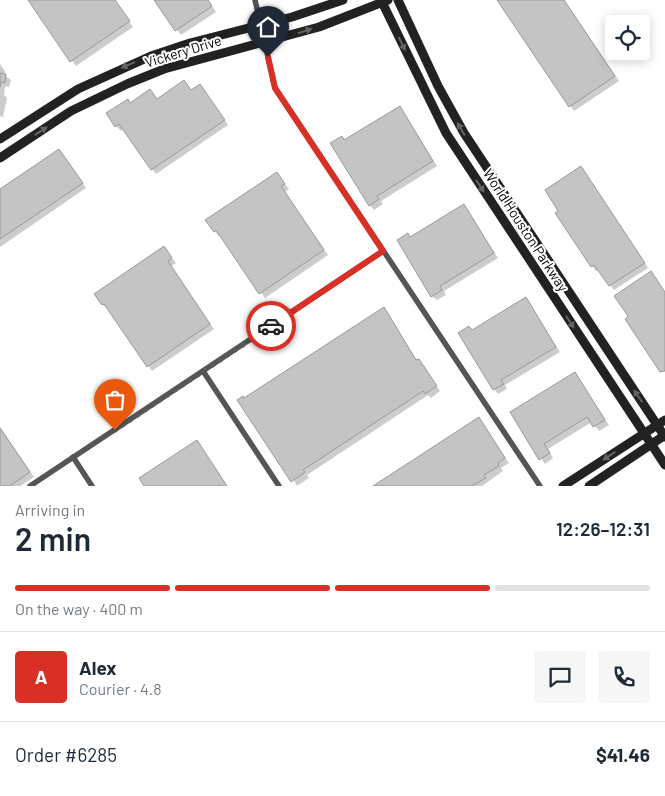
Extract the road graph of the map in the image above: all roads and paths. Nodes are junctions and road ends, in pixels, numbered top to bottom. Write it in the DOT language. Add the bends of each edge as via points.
graph roads {
  1 [pos="255,0"];
  2 [pos="343,0"];
  3 [pos="398,0"];
  4 [pos="384,1"];
  5 [pos="261,25"];
  6 [pos="264,42"];
  7 [pos="438,86"];
  8 [pos="425,93"];
  9 [pos="0,139"];
  10 [pos="0,158"];
  11 [pos="482,163"];
  12 [pos="470,171"];
  13 [pos="383,251"];
  14 [pos="545,257"];
  15 [pos="533,265"];
  16 [pos="601,340"];
  17 [pos="588,349"];
  18 [pos="203,371"];
  19 [pos="661,422"];
  20 [pos="644,434"];
  21 [pos="665,436"];
  22 [pos="652,445"];
  23 [pos="73,457"];
  24 [pos="665,465"];
  25 [pos="570,484"];
  26 [pos="30,486"];
  27 [pos="92,486"];
  28 [pos="279,486"];
  29 [pos="540,486"];
  30 [pos="589,486"];
  1 -- 5 [label="street"];
  2 -- 5 [label="street, Vickery Drive"];
  3 -- 7 [label="street, World Houston Parkway"];
  6 -- 4 [label="street, Vickery Drive, one-way" via="319,27"];
  4 -- 8 [label="street, World Houston Parkway, one-way"];
  5 -- 6 [label="street"];
  5 -- 9 [label="street, Vickery Drive, one-way" via="190,43 107,74 47,107"];
  10 -- 6 [label="street, Vickery Drive, one-way" via="71,111 127,84 164,69"];
  6 -- 13 [label="street" via="275,88"];
  7 -- 8 [label="street"];
  11 -- 7 [label="street, World Houston Parkway, one-way"];
  8 -- 12 [label="street, World Houston Parkway"];
  11 -- 12 [label="street"];
  11 -- 14 [label="street, World Houston Parkway"];
  12 -- 15 [label="street, World Houston Parkway, one-way"];
  13 -- 18 [label="street"];
  13 -- 29 [label="street"];
  14 -- 15 [label="street"];
  14 -- 16 [label="street, World Houston Parkway"];
  15 -- 17 [label="street, World Houston Parkway, one-way"];
  16 -- 17 [label="street"];
  19 -- 16 [label="street, World Houston Parkway, one-way"];
  17 -- 20 [label="street, World Houston Parkway"];
  18 -- 23 [label="street"];
  18 -- 28 [label="street"];
  19 -- 20 [label="street"];
  19 -- 21 [label="street, World Houston Parkway"];
  20 -- 22 [label="street, World Houston Parkway"];
  20 -- 25 [label="street, one-way"];
  21 -- 22 [label="street"];
  22 -- 24 [label="street, World Houston Parkway"];
  22 -- 30 [label="street"];
  23 -- 26 [label="street"];
  23 -- 27 [label="street"];
}
